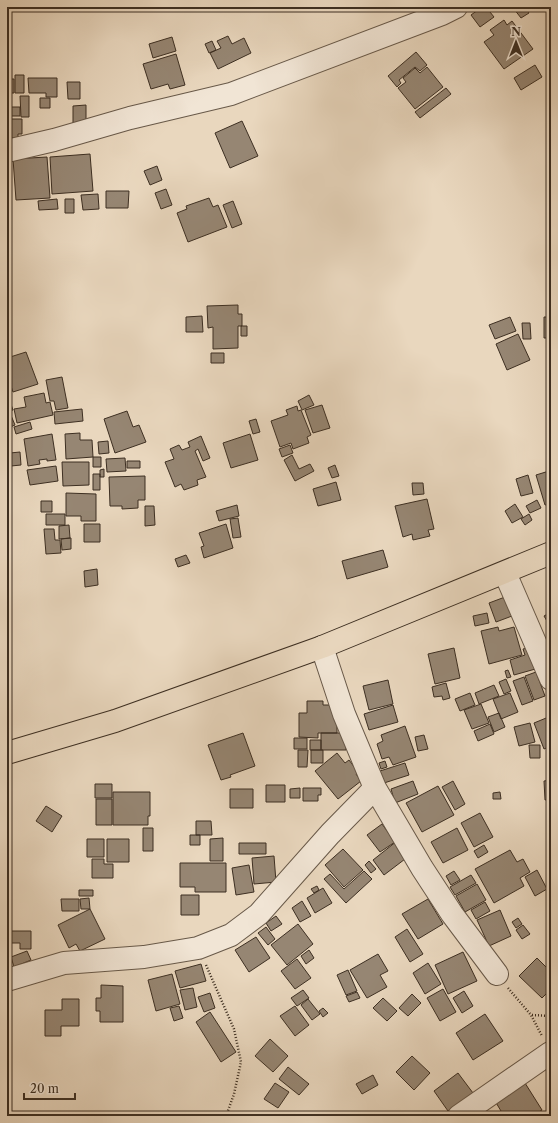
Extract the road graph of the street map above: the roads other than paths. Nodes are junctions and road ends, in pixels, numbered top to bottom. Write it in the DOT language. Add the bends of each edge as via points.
graph roads {
  1 [pos="456,7"];
  2 [pos="7,151"];
  3 [pos="551,553"];
  4 [pos="504,573"];
  5 [pos="322,647"];
  6 [pos="551,679"];
  7 [pos="7,753"];
  8 [pos="375,788"];
  9 [pos="497,974"];
  10 [pos="7,980"];
  11 [pos="550,1053"];
  12 [pos="459,1116"];
  1 -- 2 [label="street" via="231,94"];
  3 -- 4 [label="highway"];
  4 -- 5 [label="highway"];
  4 -- 6 [label="street"];
  5 -- 7 [label="highway" via="115,721"];
  5 -- 8 [label="street" via="344,714"];
  8 -- 9 [label="street" via="452,914"];
  8 -- 10 [label="street" via="259,914 231,935 198,948 144,957 64,963"];
  11 -- 12 [label="street"];
}
